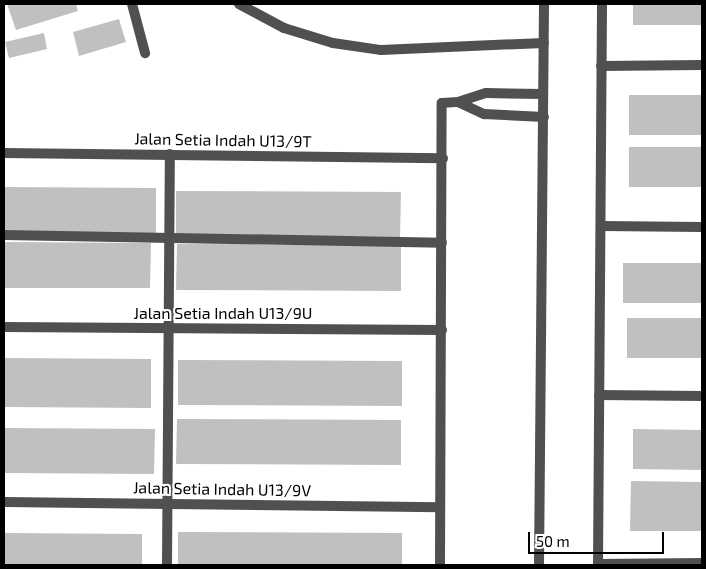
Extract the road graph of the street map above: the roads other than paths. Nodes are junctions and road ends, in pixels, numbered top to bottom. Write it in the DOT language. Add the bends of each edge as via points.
graph roads {
  1 [pos="132,4"];
  2 [pos="239,4"];
  3 [pos="544,4"];
  4 [pos="602,4"];
  5 [pos="544,43"];
  6 [pos="145,53"];
  7 [pos="702,65"];
  8 [pos="601,66"];
  9 [pos="543,94"];
  10 [pos="458,102"];
  11 [pos="544,117"];
  12 [pos="4,153"];
  13 [pos="170,154"];
  14 [pos="443,158"];
  15 [pos="601,226"];
  16 [pos="702,228"];
  17 [pos="4,235"];
  18 [pos="169,237"];
  19 [pos="442,243"];
  20 [pos="4,327"];
  21 [pos="169,328"];
  22 [pos="442,330"];
  23 [pos="599,395"];
  24 [pos="702,396"];
  25 [pos="4,502"];
  26 [pos="168,504"];
  27 [pos="440,507"];
  28 [pos="702,563"];
  29 [pos="598,564"];
  30 [pos="168,565"];
  31 [pos="440,565"];
  32 [pos="539,565"];
  1 -- 6 [label="street"];
  2 -- 5 [label="street" via="284,28 333,43 381,50"];
  3 -- 5 [label="street"];
  4 -- 8 [label="street"];
  5 -- 9 [label="street"];
  7 -- 8 [label="street"];
  8 -- 15 [label="street"];
  9 -- 10 [label="street" via="486,93"];
  9 -- 11 [label="street"];
  10 -- 11 [label="street" via="484,114"];
  10 -- 14 [label="street" via="442,103"];
  11 -- 32 [label="street"];
  12 -- 13 [label="street, Jalan Setia Indah U13/9T"];
  13 -- 14 [label="street, Jalan Setia Indah U13/9T"];
  13 -- 18 [label="street"];
  14 -- 19 [label="street"];
  15 -- 16 [label="street"];
  15 -- 23 [label="street"];
  17 -- 18 [label="street"];
  18 -- 19 [label="street"];
  18 -- 21 [label="street"];
  19 -- 22 [label="street"];
  20 -- 21 [label="street, Jalan Setia Indah U13/9U"];
  21 -- 22 [label="street, Jalan Setia Indah U13/9U"];
  21 -- 26 [label="street"];
  22 -- 27 [label="street"];
  23 -- 24 [label="street"];
  23 -- 29 [label="street"];
  25 -- 26 [label="street, Jalan Setia Indah U13/9V"];
  26 -- 27 [label="street, Jalan Setia Indah U13/9V"];
  26 -- 30 [label="street"];
  27 -- 31 [label="street"];
  28 -- 29 [label="street"];
}
